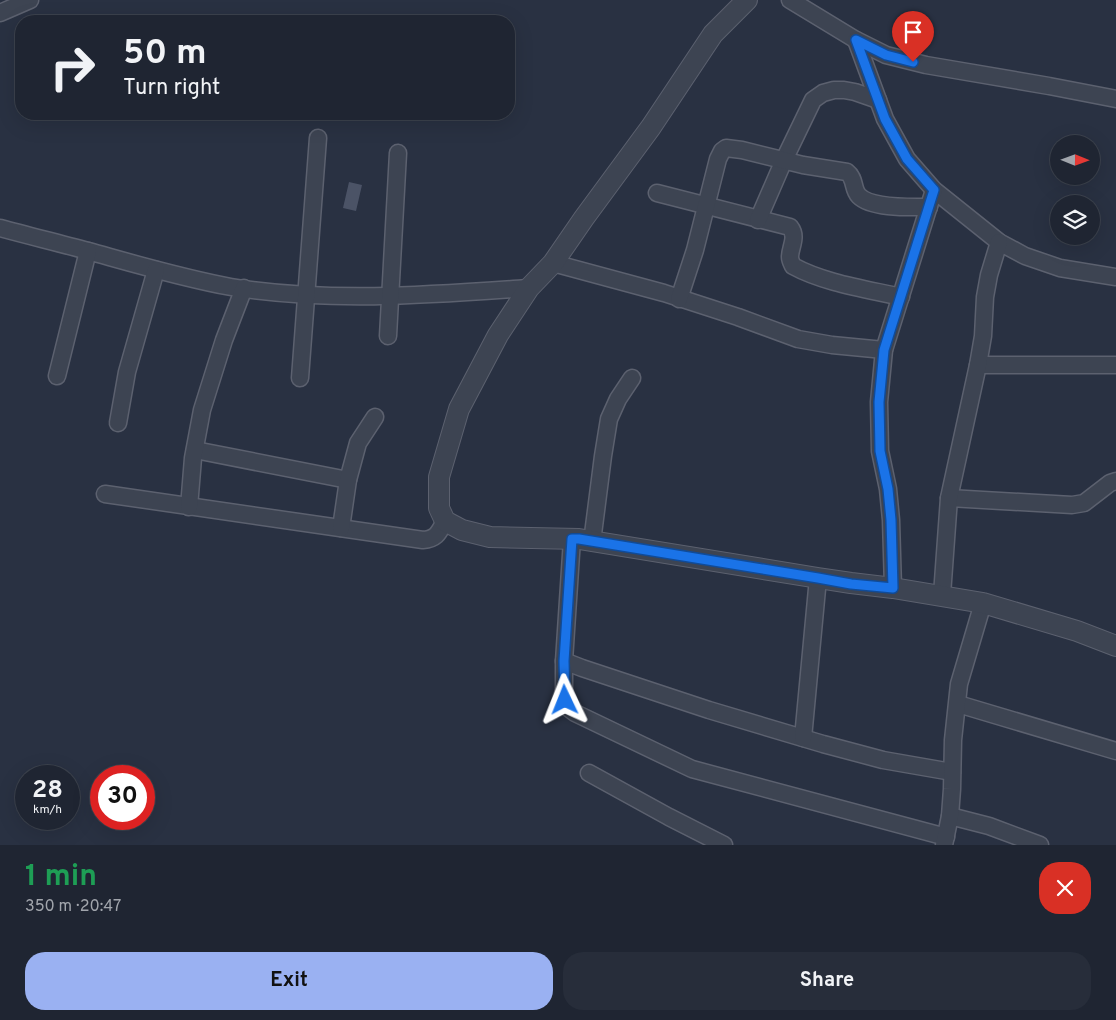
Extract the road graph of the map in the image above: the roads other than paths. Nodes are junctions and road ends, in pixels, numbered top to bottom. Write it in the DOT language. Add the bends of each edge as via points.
graph roads {
  1 [pos="30,0"];
  2 [pos="747,0"];
  3 [pos="790,0"];
  4 [pos="0,13"];
  5 [pos="856,40"];
  6 [pos="1116,99"];
  7 [pos="878,100"];
  8 [pos="318,138"];
  9 [pos="398,153"];
  10 [pos="784,160"];
  11 [pos="934,190"];
  12 [pos="657,193"];
  13 [pos="705,206"];
  14 [pos="929,207"];
  15 [pos="758,220"];
  16 [pos="0,228"];
  17 [pos="999,242"];
  18 [pos="88,251"];
  19 [pos="553,262"];
  20 [pos="156,270"];
  21 [pos="1116,276"];
  22 [pos="244,288"];
  23 [pos="528,288"];
  24 [pos="306,295"];
  25 [pos="390,296"];
  26 [pos="900,297"];
  27 [pos="679,299"];
  28 [pos="388,336"];
  29 [pos="884,350"];
  30 [pos="978,365"];
  31 [pos="1116,365"];
  32 [pos="57,376"];
  33 [pos="300,378"];
  34 [pos="632,378"];
  35 [pos="375,418"];
  36 [pos="118,424"];
  37 [pos="195,450"];
  38 [pos="348,480"];
  39 [pos="1116,481"];
  40 [pos="105,494"];
  41 [pos="949,498"];
  42 [pos="189,507"];
  43 [pos="445,521"];
  44 [pos="341,528"];
  45 [pos="572,539"];
  46 [pos="592,542"];
  47 [pos="818,578"];
  48 [pos="893,588"];
  49 [pos="942,595"];
  50 [pos="983,603"];
  51 [pos="1116,646"];
  52 [pos="564,661"];
  53 [pos="958,704"];
  54 [pos="803,738"];
  55 [pos="1116,751"];
  56 [pos="952,772"];
  57 [pos="589,773"];
  58 [pos="950,816"];
  59 [pos="945,841"];
  60 [pos="724,845"];
  61 [pos="1040,845"];
  1 -- 4 [label="street"];
  2 -- 19 [label="street" via="713,34 651,127"];
  3 -- 5 [label="street"];
  5 -- 6 [label="street" via="886,55 926,66"];
  5 -- 7 [label="street"];
  7 -- 10 [label="street" via="844,90 823,93 813,100"];
  7 -- 11 [label="street" via="907,159"];
  8 -- 24 [label="street"];
  9 -- 25 [label="street"];
  10 -- 13 [label="street" via="726,148 718,159"];
  10 -- 14 [label="street" via="847,172 852,176 857,193 870,202 892,207"];
  10 -- 15 [label="street"];
  11 -- 14 [label="street"];
  11 -- 17 [label="street"];
  12 -- 13 [label="street"];
  13 -- 15 [label="street"];
  13 -- 27 [label="street"];
  14 -- 26 [label="street"];
  15 -- 26 [label="street" via="793,230 790,258 793,266 833,281"];
  16 -- 18 [label="street"];
  17 -- 21 [label="street" via="1025,256 1060,268"];
  17 -- 30 [label="street" via="985,297"];
  18 -- 20 [label="street"];
  18 -- 32 [label="street"];
  19 -- 23 [label="street"];
  19 -- 27 [label="street"];
  20 -- 22 [label="street"];
  20 -- 36 [label="street" via="127,372"];
  22 -- 24 [label="street"];
  22 -- 37 [label="street" via="202,410"];
  23 -- 25 [label="street"];
  23 -- 43 [label="street" via="498,335 459,409 439,477 439,508"];
  24 -- 25 [label="street"];
  24 -- 33 [label="street"];
  25 -- 28 [label="street"];
  26 -- 29 [label="street"];
  27 -- 29 [label="street" via="798,339"];
  29 -- 48 [label="street" via="879,402 880,451 891,520"];
  30 -- 31 [label="street"];
  30 -- 41 [label="street"];
  34 -- 46 [label="street" via="609,420"];
  35 -- 38 [label="street" via="358,443"];
  37 -- 38 [label="street"];
  37 -- 42 [label="street"];
  38 -- 44 [label="street"];
  39 -- 41 [label="street" via="1084,503 1072,505"];
  40 -- 42 [label="street"];
  41 -- 49 [label="street"];
  42 -- 44 [label="street"];
  43 -- 44 [label="street" via="437,535 423,540"];
  43 -- 45 [label="street" via="462,530 490,537"];
  45 -- 46 [label="street"];
  45 -- 52 [label="street"];
  46 -- 47 [label="street"];
  47 -- 48 [label="street"];
  47 -- 54 [label="street"];
  48 -- 49 [label="street"];
  49 -- 50 [label="street"];
  50 -- 51 [label="street" via="1077,630"];
  50 -- 53 [label="street" via="959,684"];
  52 -- 54 [label="street"];
  52 -- 59 [label="street" via="567,707 692,769"];
  53 -- 55 [label="street"];
  53 -- 56 [label="street"];
  54 -- 56 [label="street" via="883,760"];
  56 -- 58 [label="street"];
  57 -- 60 [label="street"];
  58 -- 59 [label="street"];
  58 -- 61 [label="street"];
}
